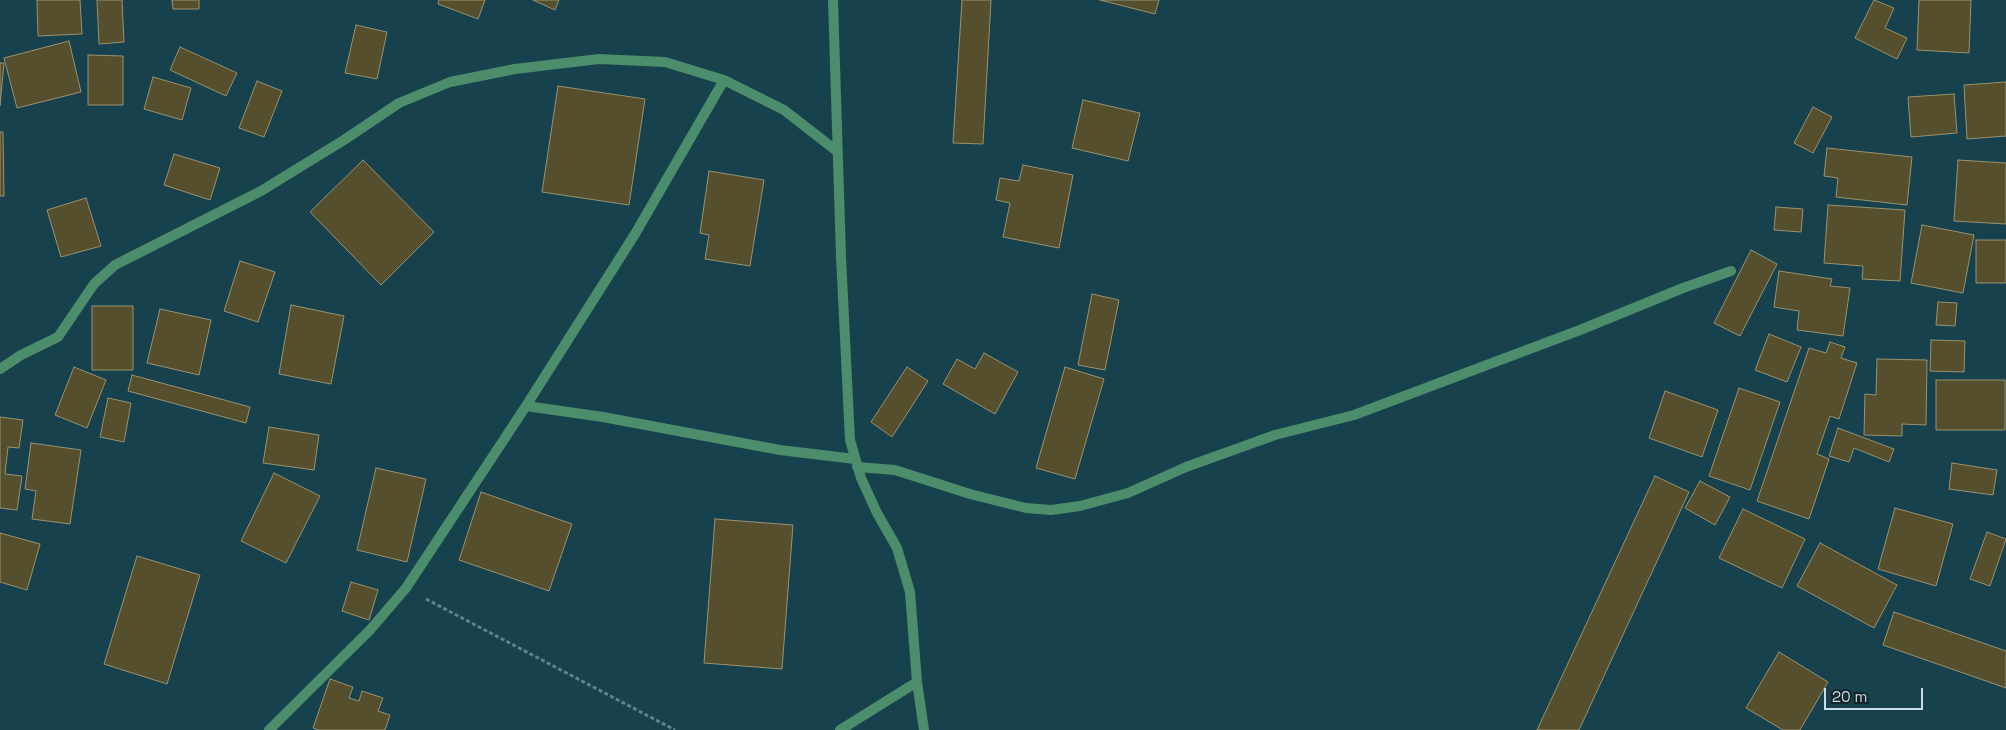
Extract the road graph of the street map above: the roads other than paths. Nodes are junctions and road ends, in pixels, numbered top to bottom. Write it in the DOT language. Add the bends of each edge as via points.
graph roads {
  1 [pos="834,0"];
  2 [pos="724,80"];
  3 [pos="838,152"];
  4 [pos="1731,271"];
  5 [pos="0,369"];
  6 [pos="526,406"];
  7 [pos="856,463"];
  8 [pos="917,682"];
  9 [pos="269,730"];
  10 [pos="840,730"];
  11 [pos="924,730"];
  1 -- 3 [label="street"];
  2 -- 3 [label="street" via="784,110"];
  2 -- 5 [label="street" via="665,62 599,60 515,69 459,80 399,103 261,191 115,265 94,284 58,337"];
  2 -- 6 [label="street" via="635,234"];
  3 -- 7 [label="street" via="846,381 850,440"];
  4 -- 7 [label="street" via="1354,415 1275,435 1186,467 1128,493 1080,506 1051,510 1026,508 895,470"];
  6 -- 7 [label="street" via="613,418"];
  6 -- 9 [label="street" via="406,588 370,630"];
  7 -- 8 [label="street" via="877,513 897,548 910,592"];
  8 -- 10 [label="street"];
  8 -- 11 [label="street"];
}
